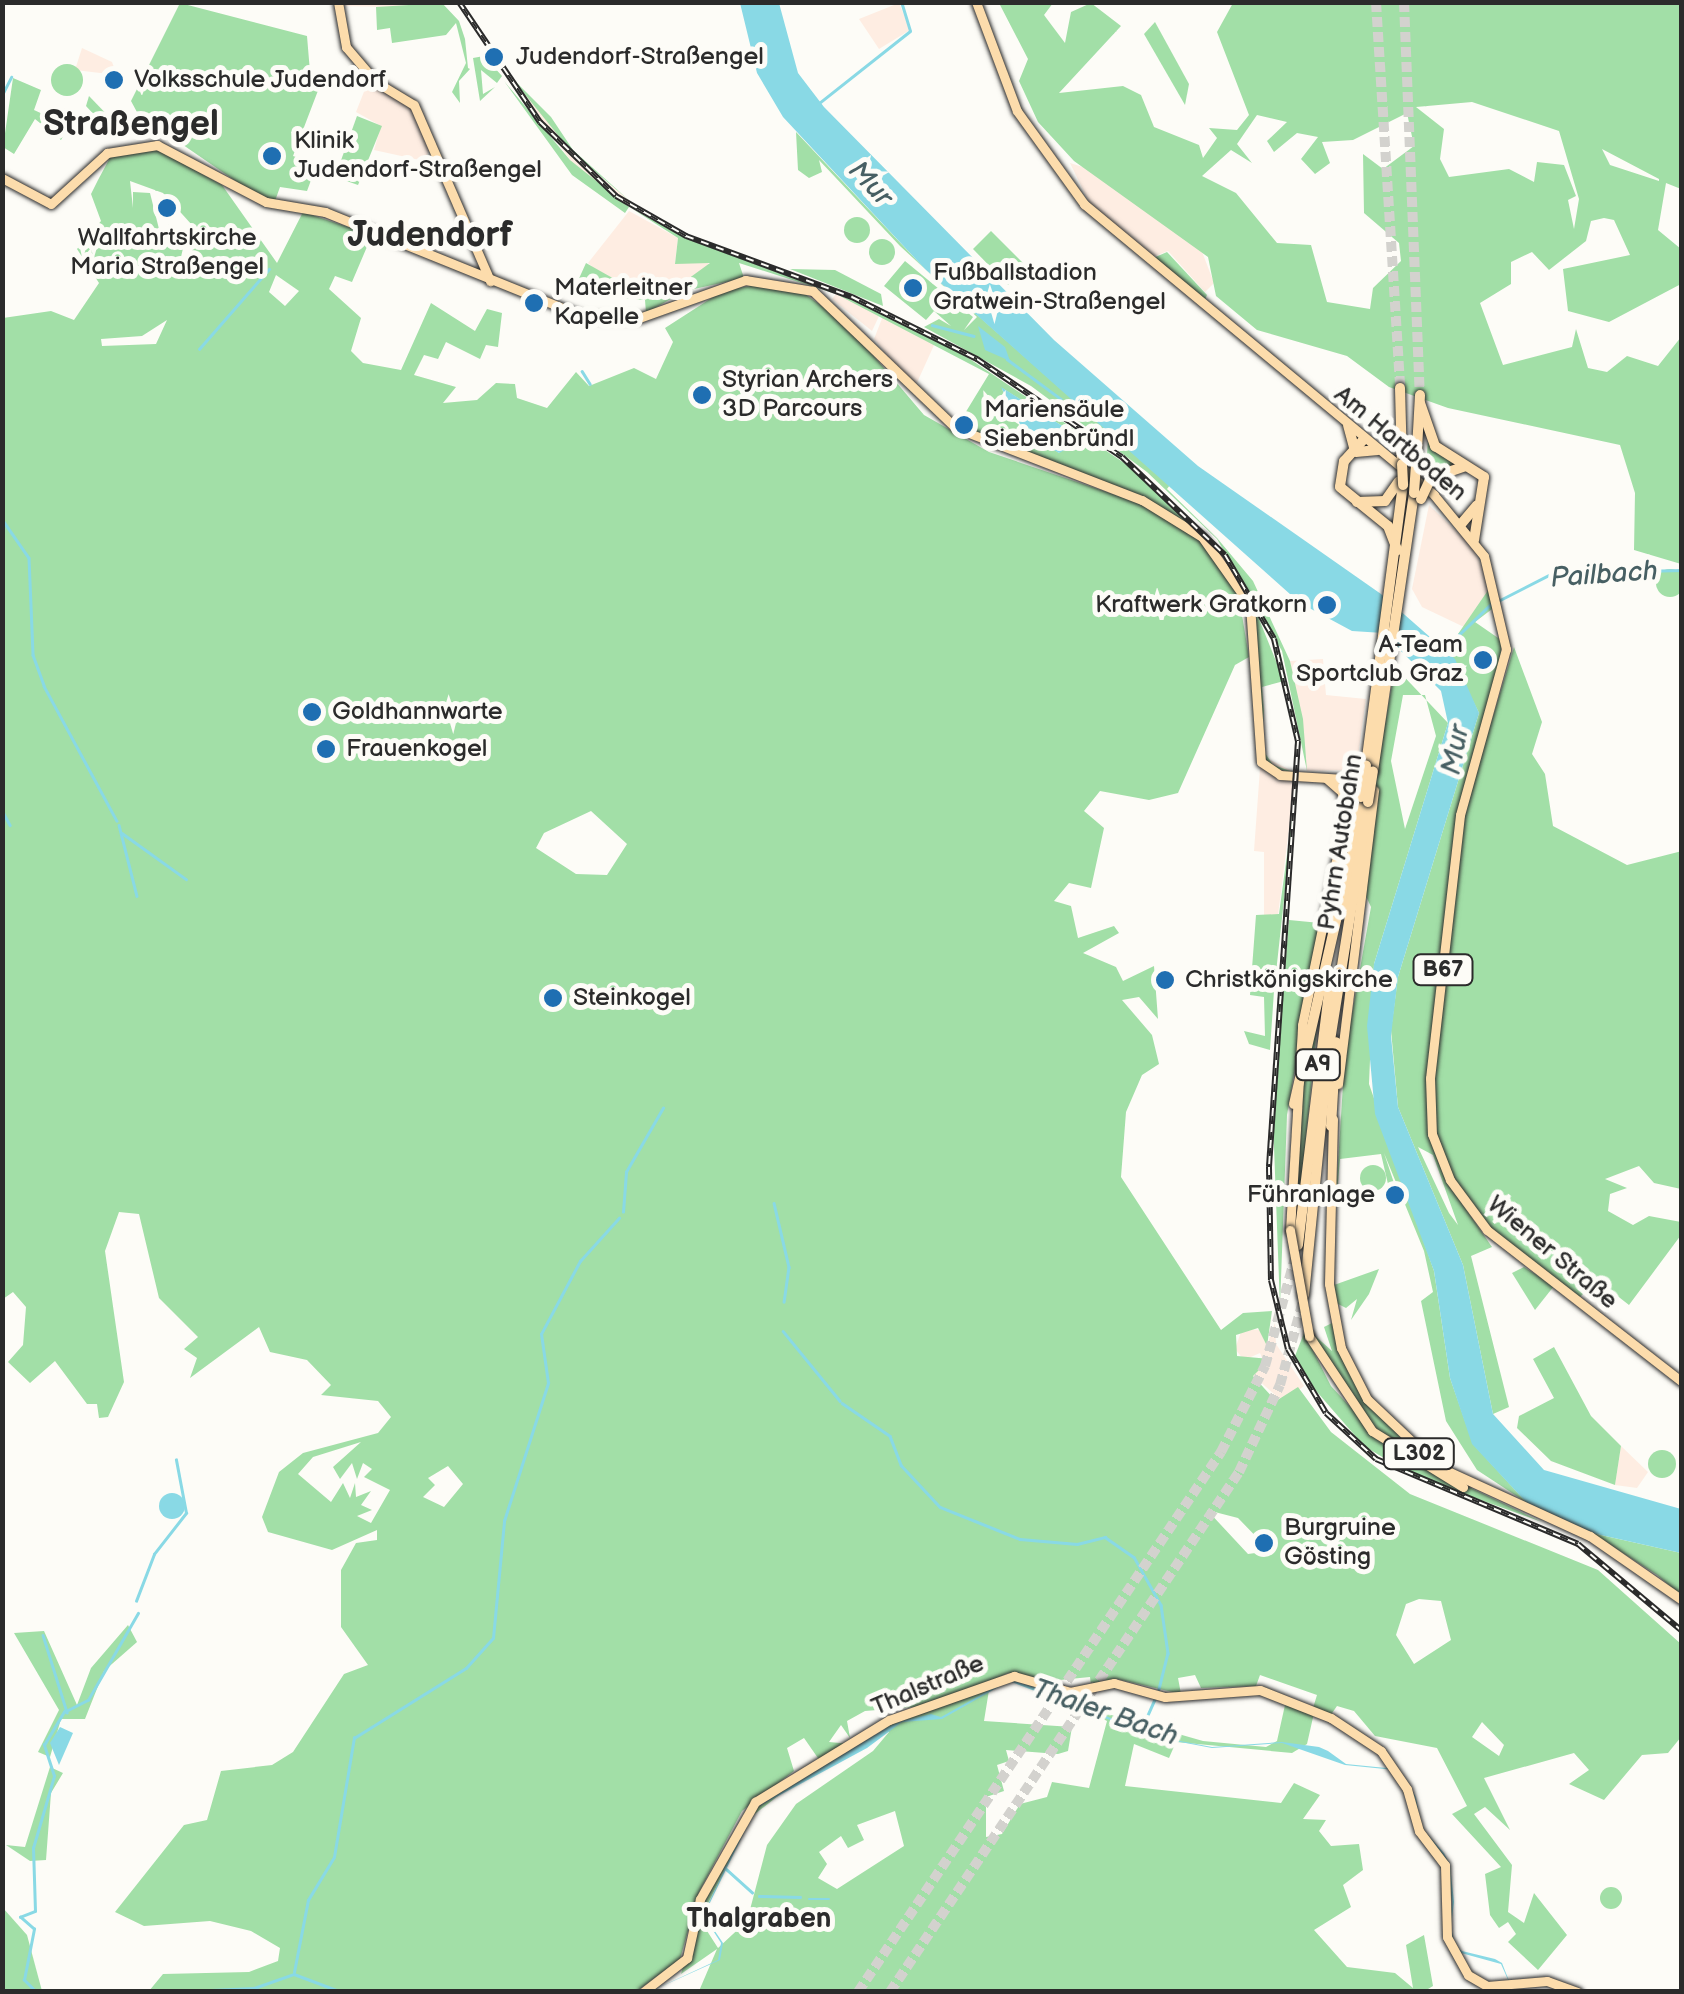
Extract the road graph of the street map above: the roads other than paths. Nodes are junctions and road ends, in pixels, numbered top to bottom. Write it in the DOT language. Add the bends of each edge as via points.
graph roads {
  1 [pos="338,2"];
  2 [pos="976,2"];
  3 [pos="2,178"];
  4 [pos="490,281"];
  5 [pos="1400,388"];
  6 [pos="1348,426"];
  7 [pos="1364,439"];
  8 [pos="1355,450"];
  9 [pos="1378,450"];
  10 [pos="1401,483"];
  11 [pos="1418,496"];
  12 [pos="1474,512"];
  13 [pos="1453,513"];
  14 [pos="1462,524"];
  15 [pos="1474,540"];
  16 [pos="1402,569"];
  17 [pos="1500,600"];
  18 [pos="1320,777"];
  19 [pos="1374,790"];
  20 [pos="1364,799"];
  21 [pos="1346,810"];
  22 [pos="1345,886"];
  23 [pos="1342,958"];
  24 [pos="1294,1104"];
  25 [pos="1331,1126"];
  26 [pos="1298,1245"];
  27 [pos="1304,1295"];
  28 [pos="1682,1382"];
  29 [pos="1682,1604"];
  30 [pos="642,1992"];
  31 [pos="1578,1992"];
  1 -- 4 [label="main road" via="346,48 372,79 414,105"];
  2 -- 6 [label="main road, Am Hartboden / B67" via="1006,89 1063,180"];
  3 -- 4 [label="main road" via="47,203 107,154 151,144 252,196 325,212"];
  4 -- 18 [label="main road" via="578,315 621,320 722,284 802,286 837,308 909,392 958,429 1150,504 1214,549 1250,605 1256,748 1266,768 1280,775"];
  5 -- 10 [label="highway, Pyhrn Autobahn, bridge"];
  6 -- 7 [label="main road, Am Hartboden / B67"];
  6 -- 8 [label="highway"];
  7 -- 8 [label="highway"];
  7 -- 9 [label="main road, Am Hartboden / B67"];
  8 -- 9 [label="highway"];
  8 -- 10 [label="highway" via="1343,478 1353,500 1379,504"];
  8 -- 16 [label="highway" via="1340,468 1342,492 1388,526"];
  9 -- 13 [label="main road, Am Hartboden / B67"];
  10 -- 16 [label="highway, Pyhrn Autobahn / A9"];
  11 -- 12 [label="highway, bridge" via="1449,464 1473,470 1482,491"];
  11 -- 12 [label="highway, bridge" via="1420,399 1435,446 1484,478"];
  11 -- 16 [label="highway, Pyhrn Autobahn / A9"];
  12 -- 13 [label="highway"];
  12 -- 14 [label="highway"];
  12 -- 15 [label="highway"];
  13 -- 14 [label="main road, Am Hartboden / B67"];
  14 -- 15 [label="main road, Am Hartboden / B67"];
  15 -- 17 [label="main road, Am Hartboden / B67"];
  16 -- 20 [label="highway, Pyhrn Autobahn / A9, bridge"];
  17 -- 28 [label="main road, Wiener Straße / B67" via="1504,662 1456,840 1432,1134 1450,1180 1487,1230"];
  18 -- 21 [label="main road" via="1340,789"];
  18 -- 21 [label="main road" via="1360,780"];
  19 -- 25 [label="main road, L302"];
  20 -- 22 [label="highway, Pyhrn Autobahn / A9"];
  20 -- 23 [label="highway, Pyhrn Autobahn / A9"];
  21 -- 24 [label="main road, L302"];
  22 -- 24 [label="highway"];
  22 -- 26 [label="highway, Pyhrn Autobahn / A9"];
  23 -- 25 [label="highway"];
  23 -- 27 [label="highway, Pyhrn Autobahn / A9"];
  24 -- 29 [label="main road, L302, bridge" via="1290,1230 1309,1336 1335,1386 1385,1442 1440,1477 1585,1538"];
  25 -- 29 [label="main road, L302" via="1329,1284 1341,1348 1367,1399 1439,1467 1590,1536"];
  30 -- 31 [label="main road, Thalstraße" via="686,1958 700,1899 755,1802 889,1720 1014,1676 1070,1692 1124,1683 1165,1697 1260,1690 1331,1718 1395,1770 1419,1831 1444,1862 1448,1937 1477,1983 1560,1982"];
}
